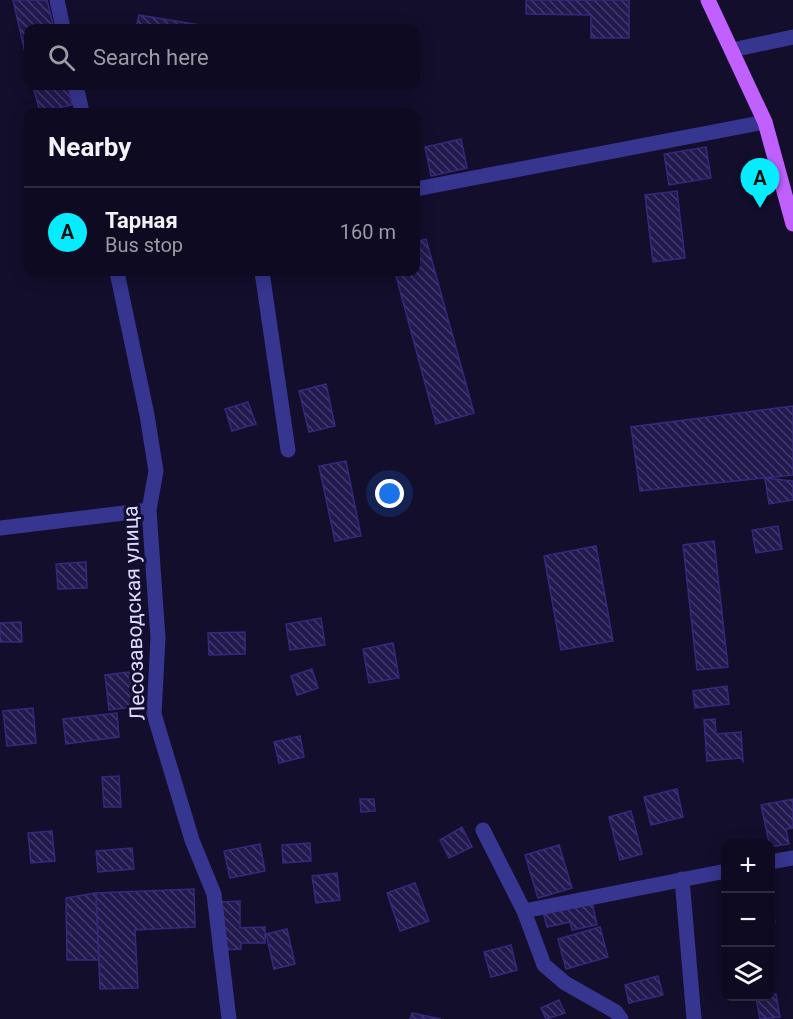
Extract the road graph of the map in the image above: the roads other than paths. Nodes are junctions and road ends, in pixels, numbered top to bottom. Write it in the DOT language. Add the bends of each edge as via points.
graph roads {
  1 [pos="57,0"];
  2 [pos="708,0"];
  3 [pos="62,24"];
  4 [pos="793,37"];
  5 [pos="732,50"];
  6 [pos="77,90"];
  7 [pos="81,108"];
  8 [pos="765,122"];
  9 [pos="420,188"];
  10 [pos="793,224"];
  11 [pos="118,276"];
  12 [pos="263,276"];
  13 [pos="288,450"];
  14 [pos="149,510"];
  15 [pos="0,528"];
  16 [pos="483,830"];
  17 [pos="793,858"];
  18 [pos="775,861"];
  19 [pos="721,872"];
  20 [pos="682,879"];
  21 [pos="524,910"];
  22 [pos="230,1019"];
  23 [pos="621,1019"];
  24 [pos="694,1019"];
  1 -- 3 [label="street"];
  2 -- 5 [label="main road"];
  4 -- 5 [label="street"];
  5 -- 8 [label="main road"];
  6 -- 7 [label="street"];
  8 -- 9 [label="street"];
  8 -- 10 [label="main road"];
  11 -- 14 [label="street, Лесозаводская улица" via="156,471"];
  12 -- 13 [label="street"];
  14 -- 15 [label="street"];
  14 -- 22 [label="street, Лесозаводская улица" via="158,638 154,714 192,840 214,894"];
  16 -- 21 [label="street"];
  17 -- 18 [label="street"];
  19 -- 20 [label="street"];
  20 -- 21 [label="street"];
  20 -- 24 [label="street"];
  21 -- 23 [label="street" via="544,965"];
}
